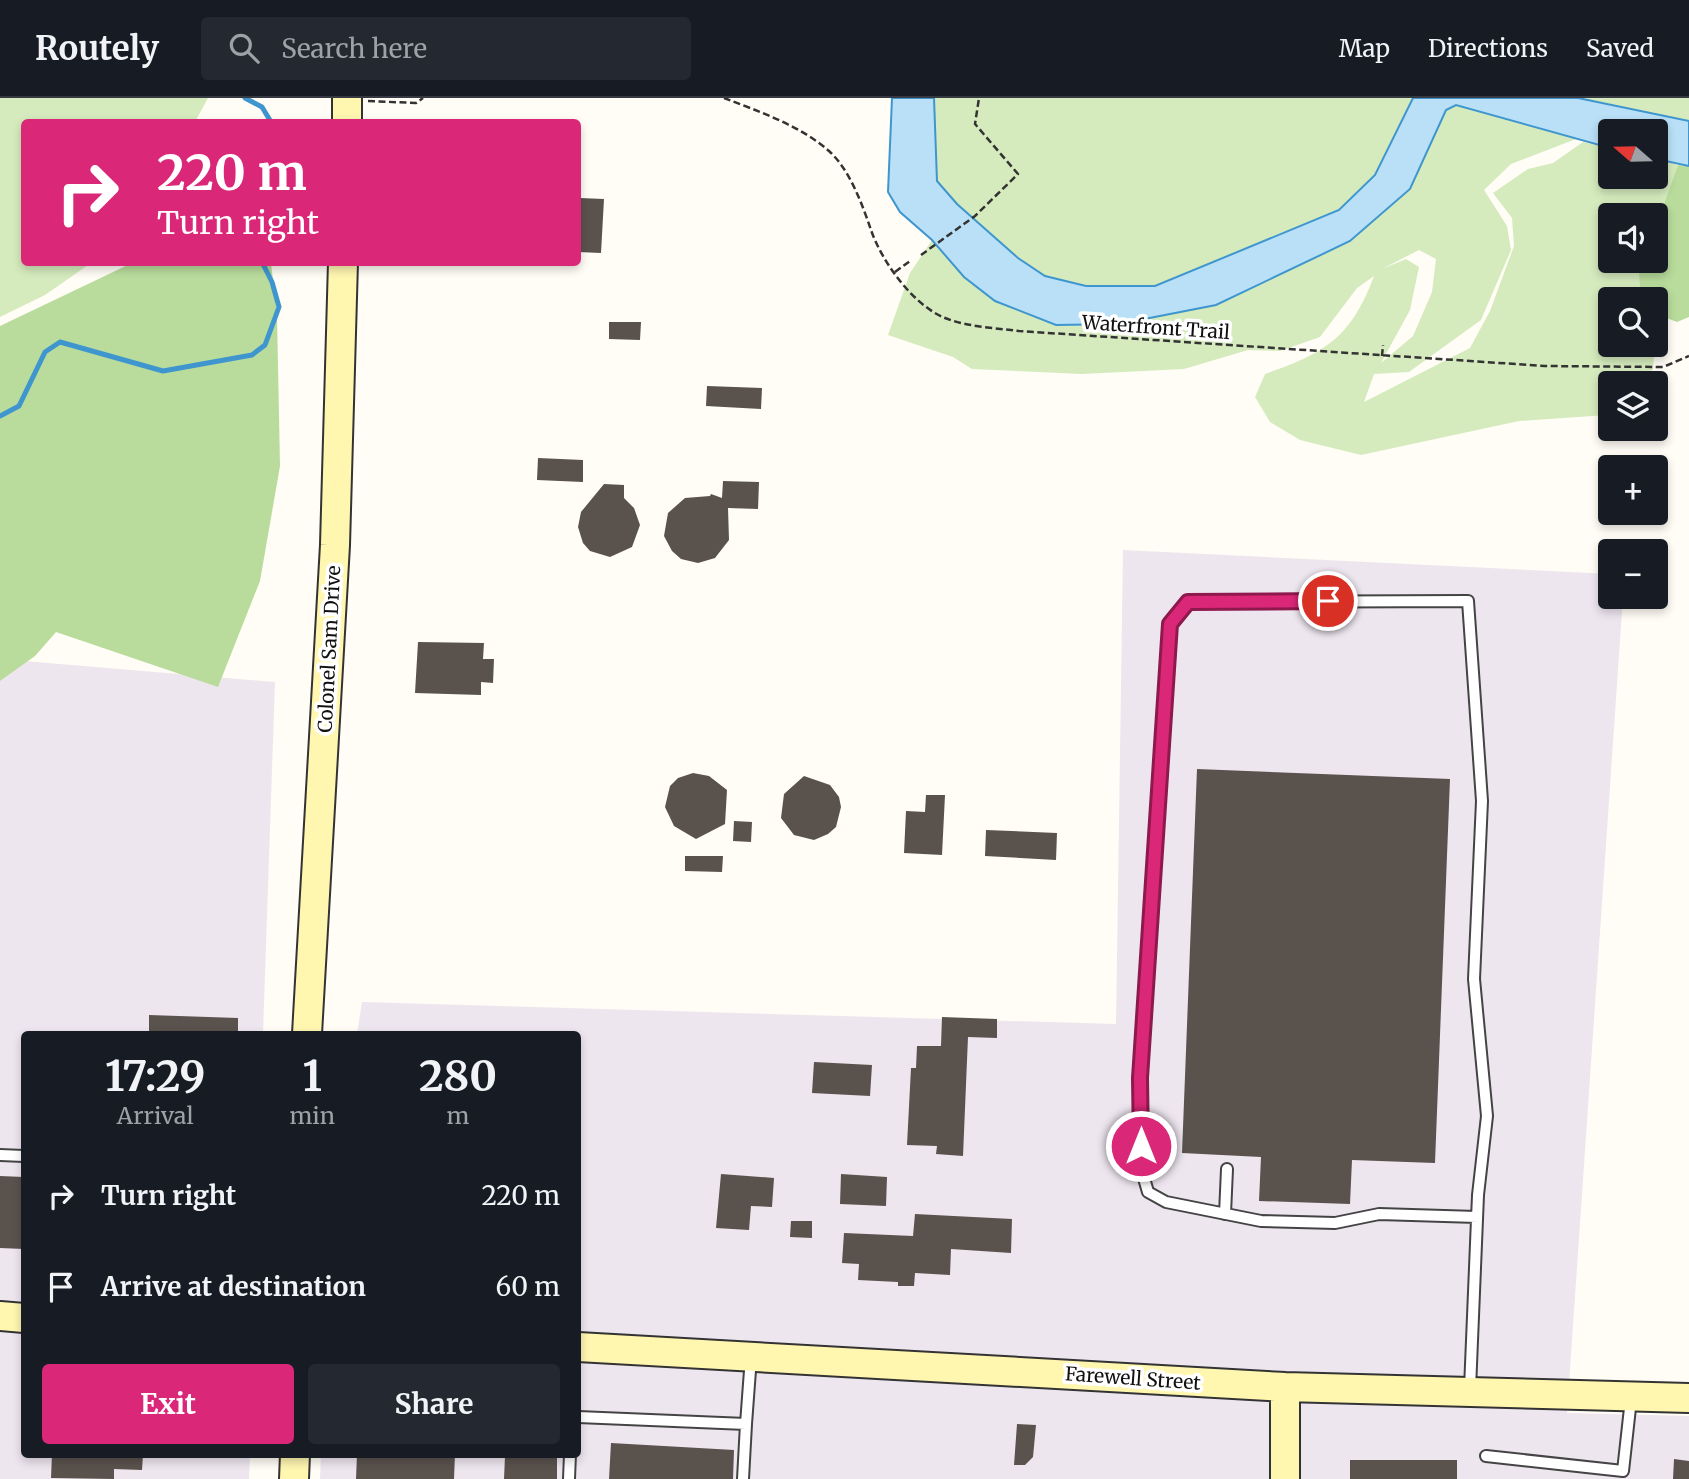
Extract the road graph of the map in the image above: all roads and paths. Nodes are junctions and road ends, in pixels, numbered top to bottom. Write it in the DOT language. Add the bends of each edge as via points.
graph roads {
  1 [pos="423,98"];
  2 [pos="724,98"];
  3 [pos="979,98"];
  4 [pos="352,107"];
  5 [pos="921,255"];
  6 [pos="910,261"];
  7 [pos="343,266"];
  8 [pos="895,272"];
  9 [pos="1383,345"];
  10 [pos="1382,356"];
  11 [pos="1689,356"];
  12 [pos="307,1031"];
  13 [pos="0,1155"];
  14 [pos="21,1156"];
  15 [pos="1227,1169"];
  16 [pos="1225,1214"];
  17 [pos="1477,1217"];
  18 [pos="0,1317"];
  19 [pos="21,1318"];
  20 [pos="581,1347"];
  21 [pos="751,1357"];
  22 [pos="1285,1387"];
  23 [pos="1469,1392"];
  24 [pos="1631,1396"];
  25 [pos="1689,1398"];
  26 [pos="581,1417"];
  27 [pos="746,1424"];
  28 [pos="1486,1457"];
  29 [pos="295,1458"];
  30 [pos="570,1458"];
  31 [pos="1624,1475"];
  32 [pos="294,1479"];
  33 [pos="569,1479"];
  34 [pos="743,1479"];
  35 [pos="1285,1479"];
  1 -- 4 [label="path" via="416,103"];
  2 -- 8 [label="path, Waterfront Trail" via="789,126 829,151 849,179 875,241"];
  3 -- 5 [label="path" via="975,124 1018,174 975,216"];
  6 -- 8 [label="path"];
  7 -- 12 [label="street, Colonel Sam Drive" via="335,545"];
  8 -- 10 [label="path, Waterfront Trail" via="920,302 945,318 975,325"];
  9 -- 10 [label="path"];
  10 -- 11 [label="path, Waterfront Trail" via="1545,366 1663,367"];
  13 -- 14 [label="lane"];
  15 -- 16 [label="lane"];
  16 -- 17 [label="lane" via="1261,1221 1335,1223 1379,1214"];
  16 -- 17 [label="lane" via="1166,1202 1148,1192 1141,1168 1140,1078 1170,624 1188,602 1468,601 1482,801 1474,979 1487,1116"];
  17 -- 23 [label="lane"];
  18 -- 19 [label="street"];
  20 -- 21 [label="street, Farewell Street"];
  21 -- 22 [label="street, Farewell Street"];
  21 -- 27 [label="lane"];
  22 -- 23 [label="street, Farewell Street"];
  22 -- 35 [label="street"];
  23 -- 24 [label="street, Farewell Street"];
  24 -- 25 [label="street, Farewell Street"];
  24 -- 31 [label="lane"];
  26 -- 27 [label="lane"];
  27 -- 34 [label="lane"];
  28 -- 31 [label="lane"];
  29 -- 32 [label="street"];
  30 -- 33 [label="lane"];
}
